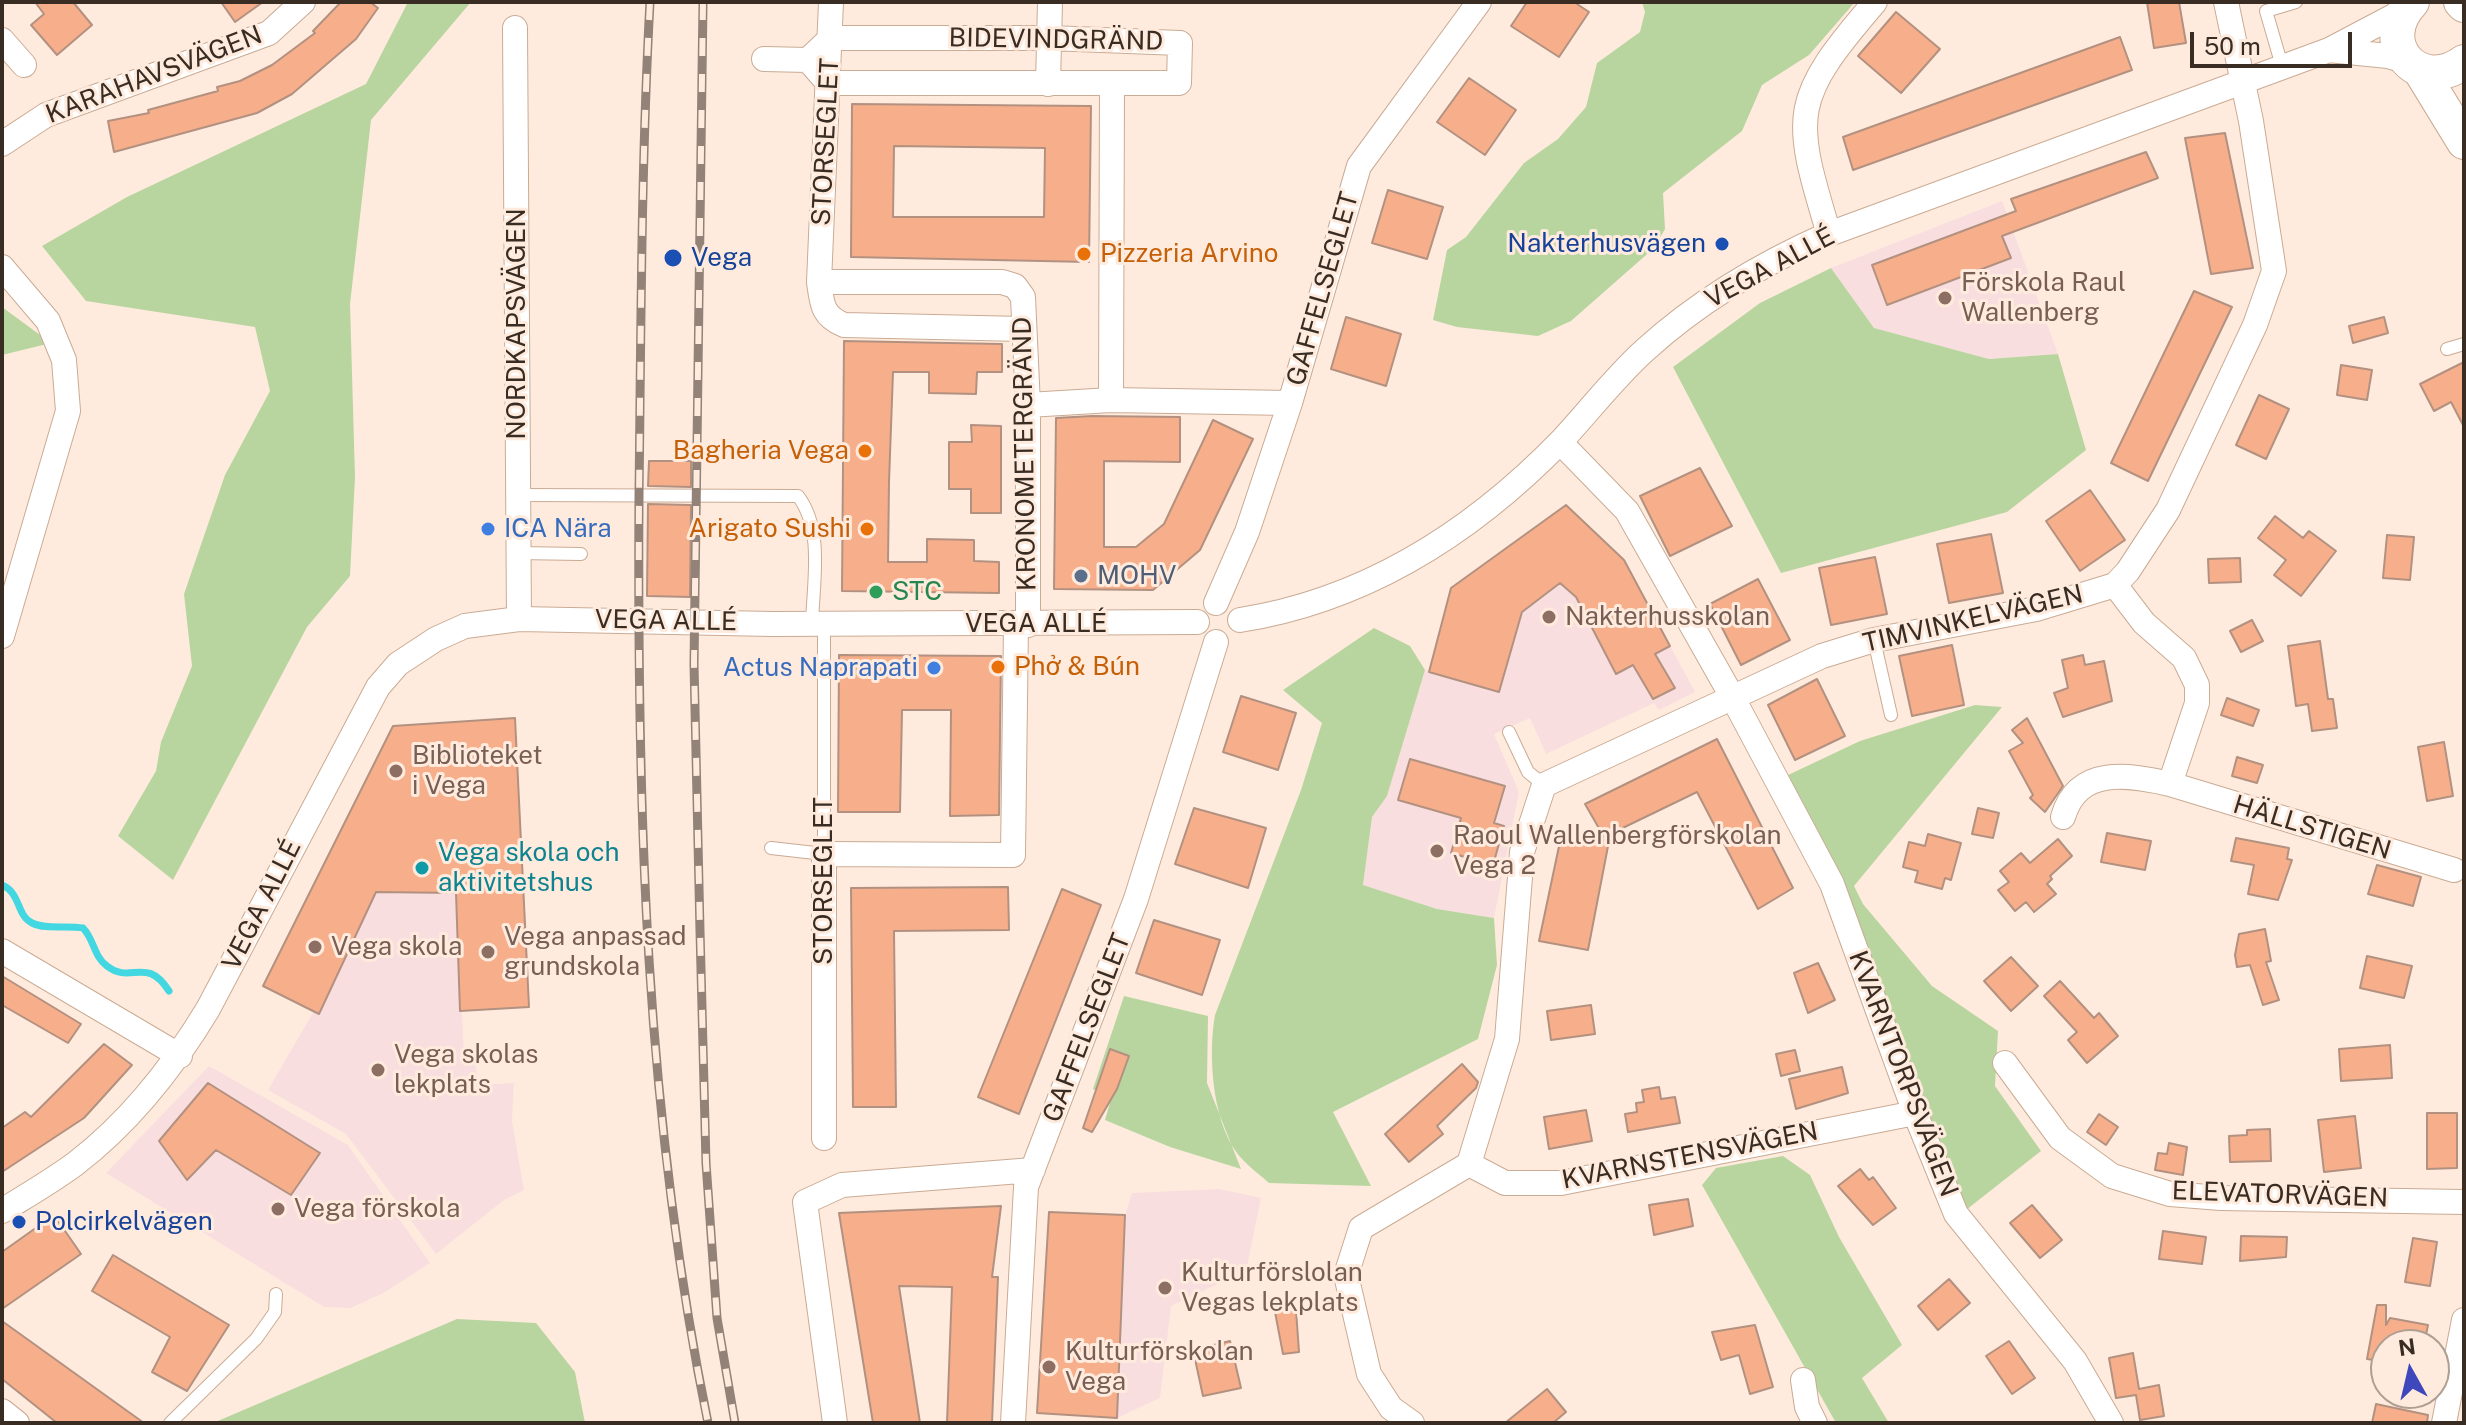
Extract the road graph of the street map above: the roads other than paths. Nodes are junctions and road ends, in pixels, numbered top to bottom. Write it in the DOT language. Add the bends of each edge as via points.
graph roads {
  1 [pos="303,2"];
  2 [pos="831,2"];
  3 [pos="1050,2"];
  4 [pos="1479,2"];
  5 [pos="1875,2"];
  6 [pos="2226,2"];
  7 [pos="2296,2"];
  8 [pos="2264,7"];
  9 [pos="2407,7"];
  10 [pos="515,28"];
  11 [pos="831,38"];
  12 [pos="1049,38"];
  13 [pos="2,40"];
  14 [pos="2329,50"];
  15 [pos="764,59"];
  16 [pos="808,60"];
  17 [pos="24,65"];
  18 [pos="2282,66"];
  19 [pos="2414,66"];
  20 [pos="2463,73"];
  21 [pos="2243,80"];
  22 [pos="828,83"];
  23 [pos="1048,84"];
  24 [pos="1112,84"];
  25 [pos="2464,142"];
  26 [pos="2,144"];
  27 [pos="1829,234"];
  28 [pos="2,267"];
  29 [pos="819,282"];
  30 [pos="1023,329"];
  31 [pos="2464,344"];
  32 [pos="2447,349"];
  33 [pos="1111,400"];
  34 [pos="1290,403"];
  35 [pos="1028,405"];
  36 [pos="1560,442"];
  37 [pos="516,495"];
  38 [pos="518,553"];
  39 [pos="581,554"];
  40 [pos="2115,585"];
  41 [pos="1216,603"];
  42 [pos="519,619"];
  43 [pos="1240,620"];
  44 [pos="1197,622"];
  45 [pos="818,624"];
  46 [pos="1022,624"];
  47 [pos="2,636"];
  48 [pos="1874,640"];
  49 [pos="1216,642"];
  50 [pos="1734,700"];
  51 [pos="1891,715"];
  52 [pos="1509,732"];
  53 [pos="2170,784"];
  54 [pos="1544,785"];
  55 [pos="2063,817"];
  56 [pos="771,848"];
  57 [pos="824,854"];
  58 [pos="2454,870"];
  59 [pos="2,951"];
  60 [pos="180,1056"];
  61 [pos="2005,1063"];
  62 [pos="1915,1113"];
  63 [pos="824,1138"];
  64 [pos="1469,1164"];
  65 [pos="1033,1170"];
  66 [pos="2464,1202"];
  67 [pos="2,1211"];
  68 [pos="276,1294"];
  69 [pos="2464,1320"];
  70 [pos="1803,1380"];
  71 [pos="2,1411"];
  72 [pos="17,1423"];
  73 [pos="170,1423"];
  74 [pos="835,1423"];
  75 [pos="1013,1423"];
  76 [pos="1412,1423"];
  77 [pos="1815,1423"];
  78 [pos="2111,1423"];
  79 [pos="2444,1423"];
  1 -- 26 [label="street, KARAHAVSVÄGEN" via="269,33 46,115"];
  2 -- 11 [label="street, STORSEGLET"];
  3 -- 12 [label="street"];
  4 -- 34 [label="street, GAFFELSEGLET" via="1359,166"];
  5 -- 27 [label="street" via="1828,60 1804,108 1802,135"];
  6 -- 21 [label="street, TIMVINKELVÄGEN"];
  7 -- 8 [label="lane"];
  8 -- 18 [label="lane"];
  9 -- 14 [label="street, VEGA ALLÉ"];
  9 -- 19 [label="street" via="2396,38"];
  10 -- 37 [label="street, NORDKAPSVÄGEN"];
  11 -- 12 [label="street, BIDEVINDGRÄND"];
  11 -- 16 [label="street"];
  11 -- 22 [label="street, STORSEGLET"];
  12 -- 23 [label="street"];
  12 -- 24 [label="street, BIDEVINDGRÄND" via="1180,43 1179,83"];
  13 -- 17 [label="street"];
  14 -- 18 [label="street, VEGA ALLÉ"];
  14 -- 19 [label="street, VEGA ALLÉ" via="2388,56"];
  15 -- 16 [label="street"];
  16 -- 22 [label="street"];
  18 -- 21 [label="street, VEGA ALLÉ"];
  19 -- 20 [label="street"];
  19 -- 25 [label="street"];
  21 -- 27 [label="street, VEGA ALLÉ"];
  21 -- 40 [label="street, TIMVINKELVÄGEN" via="2274,271 2255,325 2168,510"];
  22 -- 23 [label="street, BIDEVINDGRÄND"];
  22 -- 29 [label="street, STORSEGLET"];
  23 -- 24 [label="street, BIDEVINDGRÄND"];
  24 -- 33 [label="street"];
  27 -- 36 [label="street, VEGA ALLÉ" via="1735,280 1689,313 1643,352"];
  28 -- 47 [label="street" via="48,321 64,360 68,411"];
  29 -- 30 [label="street, STORSEGLET" via="822,309 844,325"];
  29 -- 30 [label="street, KRONOMETERGRÄND" via="1002,282 1015,286 1023,297"];
  30 -- 35 [label="street, KRONOMETERGRÄND"];
  31 -- 32 [label="lane"];
  33 -- 34 [label="street"];
  33 -- 35 [label="street"];
  34 -- 41 [label="street, GAFFELSEGLET" via="1247,532"];
  35 -- 46 [label="street, KRONOMETERGRÄND"];
  36 -- 43 [label="street, VEGA ALLÉ" via="1446,541 1407,563 1283,612"];
  36 -- 50 [label="street" via="1627,511"];
  37 -- 38 [label="street, NORDKAPSVÄGEN"];
  37 -- 45 [label="lane, STORSEGLET" via="798,496 810,512 814,533"];
  38 -- 39 [label="lane"];
  38 -- 42 [label="street, NORDKAPSVÄGEN"];
  40 -- 48 [label="street, TIMVINKELVÄGEN" via="2036,609"];
  40 -- 53 [label="street" via="2144,623 2184,658 2197,685 2197,703"];
  41 -- 43 [label="street" via="1233,608"];
  41 -- 44 [label="street" via="1203,609"];
  42 -- 45 [label="street, VEGA ALLÉ"];
  42 -- 60 [label="street, VEGA ALLÉ" via="465,626 436,639 398,664 378,687"];
  43 -- 49 [label="street" via="1236,631"];
  44 -- 46 [label="street, VEGA ALLÉ"];
  44 -- 49 [label="street" via="1204,638"];
  45 -- 46 [label="street, VEGA ALLÉ"];
  45 -- 57 [label="lane, STORSEGLET"];
  46 -- 57 [label="street, KRONOMETERGRÄND" via="1013,855"];
  48 -- 50 [label="street, TIMVINKELVÄGEN" via="1822,656"];
  48 -- 51 [label="lane"];
  49 -- 65 [label="street, GAFFELSEGLET" via="1136,899"];
  50 -- 54 [label="street, TIMVINKELVÄGEN"];
  50 -- 62 [label="street, KVARNTORPSVÄGEN" via="1832,884"];
  52 -- 54 [label="lane" via="1528,772"];
  53 -- 55 [label="street, HÄLLSTIGEN" via="2113,774 2077,793"];
  53 -- 58 [label="street, HÄLLSTIGEN"];
  54 -- 64 [label="street" via="1522,852 1507,1039"];
  56 -- 57 [label="lane"];
  57 -- 63 [label="street, STORSEGLET"];
  59 -- 60 [label="street"];
  60 -- 67 [label="street, VEGA ALLÉ" via="146,1097 76,1163"];
  61 -- 66 [label="street, ELEVATORVÄGEN" via="2060,1138 2112,1176 2170,1194"];
  62 -- 64 [label="street, KVARNSTENSVÄGEN" via="1561,1183 1505,1183"];
  62 -- 78 [label="street, KVARNTORPSVÄGEN" via="1956,1214 2075,1361"];
  64 -- 76 [label="street" via="1361,1228 1346,1275 1369,1374 1391,1408"];
  65 -- 74 [label="street" via="842,1185 805,1202"];
  65 -- 75 [label="street, GAFFELSEGLET" via="1026,1187"];
  68 -- 73 [label="lane" via="275,1312 256,1339"];
  69 -- 79 [label="street"];
  70 -- 77 [label="street"];
  71 -- 72 [label="street"];
}
